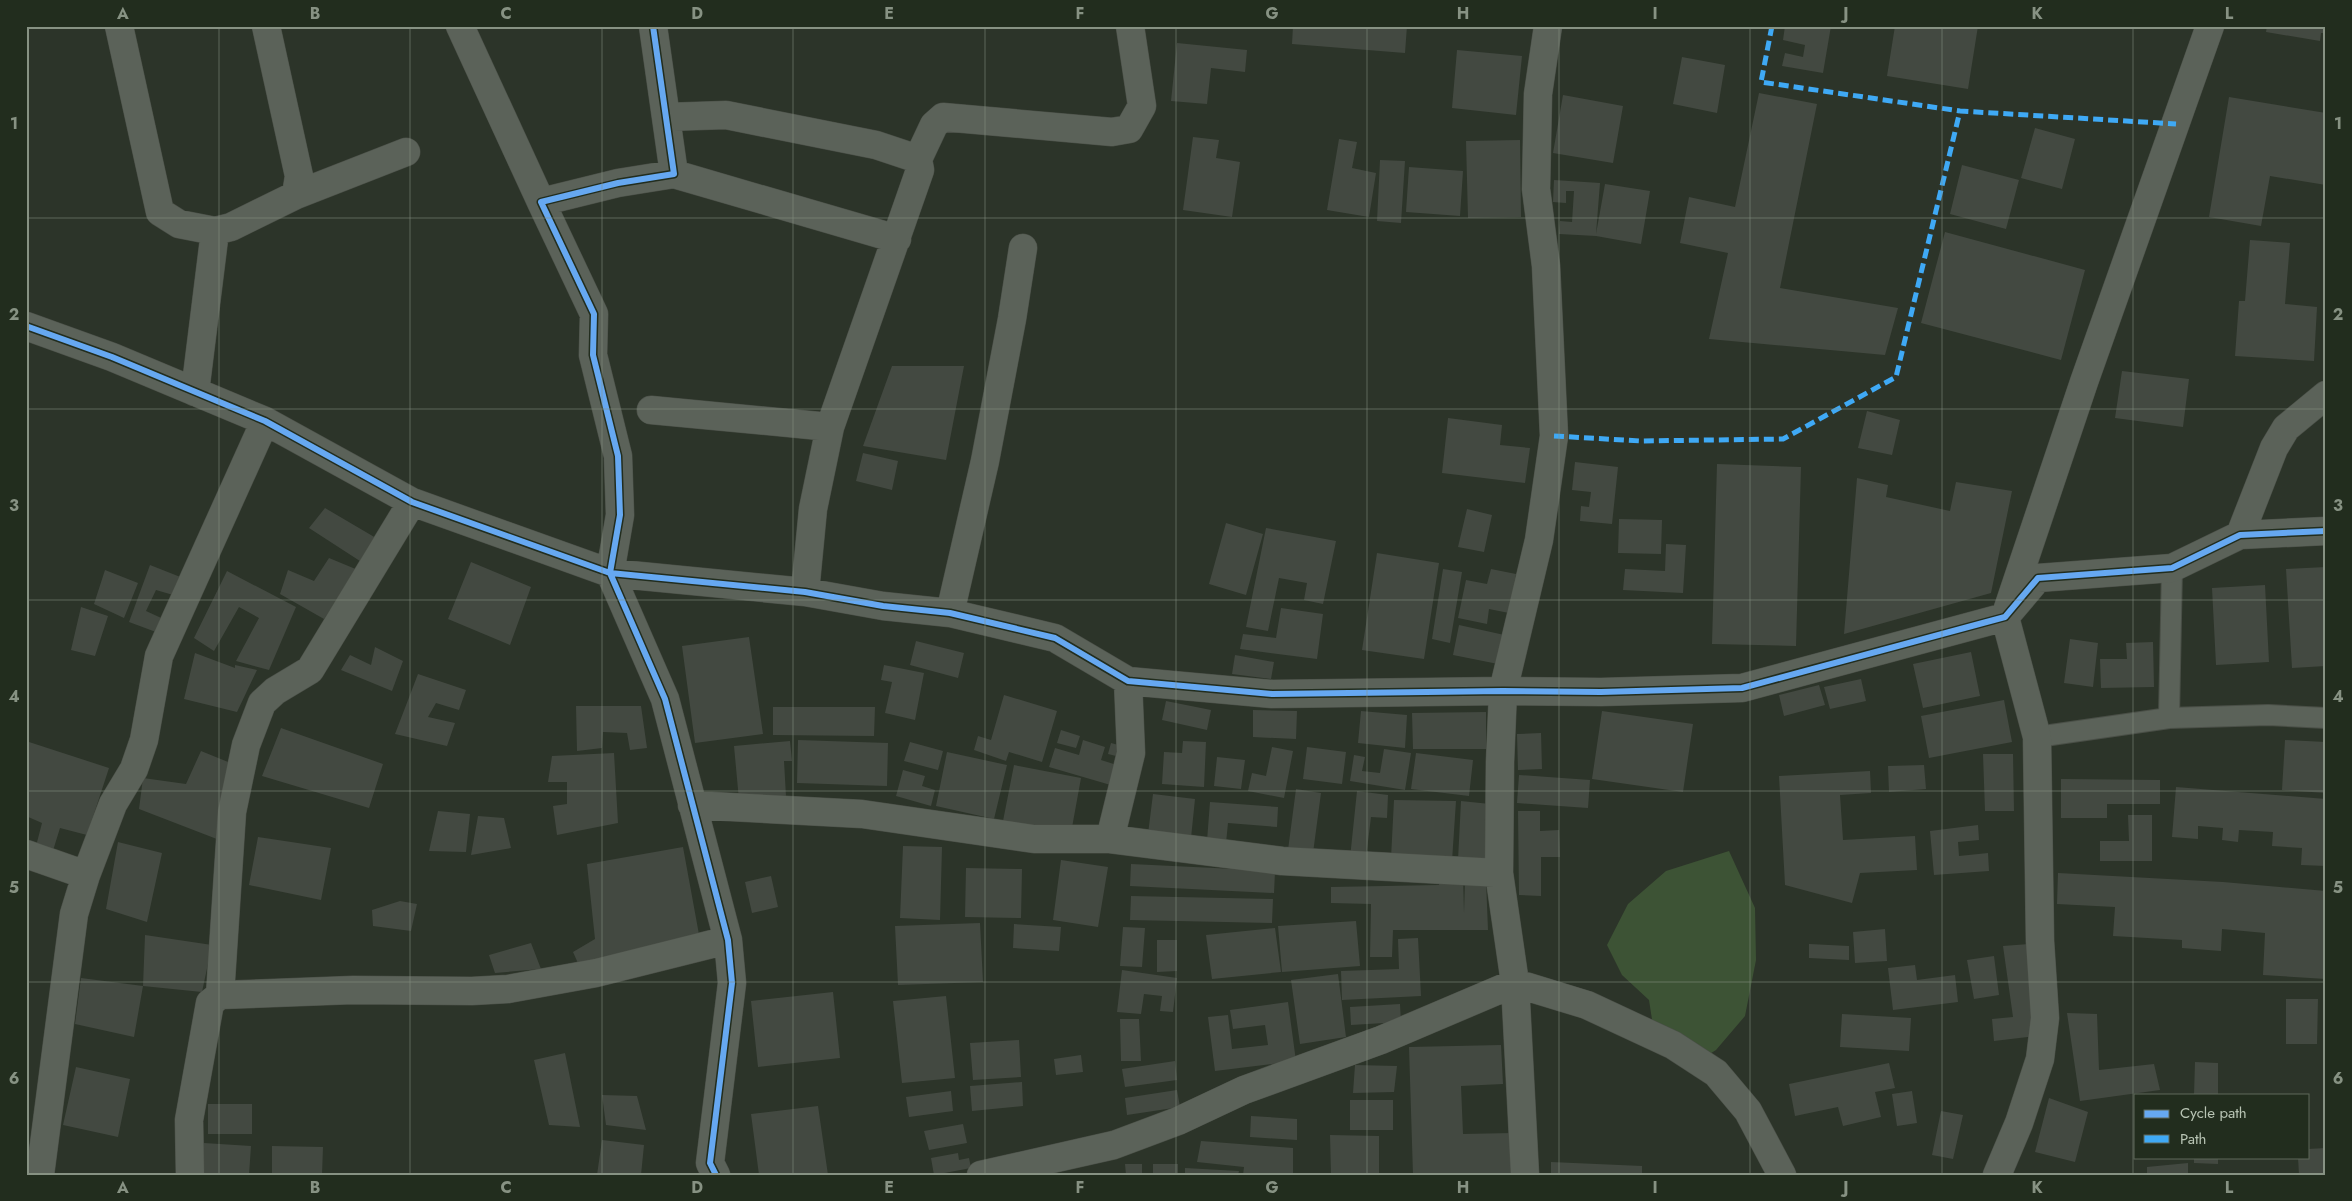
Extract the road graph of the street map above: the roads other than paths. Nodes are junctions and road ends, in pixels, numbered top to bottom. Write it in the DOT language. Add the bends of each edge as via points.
graph roads {
  1 [pos="119,26"];
  2 [pos="266,26"];
  3 [pos="460,26"];
  4 [pos="653,26"];
  5 [pos="1130,26"];
  6 [pos="1548,26"];
  7 [pos="2210,26"];
  8 [pos="666,116"];
  9 [pos="406,152"];
  10 [pos="918,159"];
  11 [pos="674,174"];
  12 [pos="296,195"];
  13 [pos="541,202"];
  14 [pos="215,232"];
  15 [pos="897,239"];
  16 [pos="1023,248"];
  17 [pos="26,326"];
  18 [pos="195,392"];
  19 [pos="2326,394"];
  20 [pos="651,410"];
  21 [pos="265,421"];
  22 [pos="830,427"];
  23 [pos="412,502"];
  24 [pos="2326,531"];
  25 [pos="2240,535"];
  26 [pos="2172,568"];
  27 [pos="610,573"];
  28 [pos="805,592"];
  29 [pos="950,614"];
  30 [pos="2005,617"];
  31 [pos="1128,680"];
  32 [pos="1503,691"];
  33 [pos="2168,718"];
  34 [pos="2326,718"];
  35 [pos="2037,737"];
  36 [pos="692,805"];
  37 [pos="1110,838"];
  38 [pos="27,856"];
  39 [pos="1498,873"];
  40 [pos="86,875"];
  41 [pos="728,940"];
  42 [pos="1515,983"];
  43 [pos="220,996"];
  44 [pos="40,1175"];
  45 [pos="190,1175"];
  46 [pos="716,1175"];
  47 [pos="981,1175"];
  48 [pos="1525,1175"];
  49 [pos="1782,1175"];
  50 [pos="1997,1175"];
  1 -- 14 [label="street" via="160,212 179,224"];
  2 -- 12 [label="street" via="299,176"];
  3 -- 13 [label="street"];
  4 -- 8 [label="street"];
  5 -- 10 [label="street" via="1142,106 1129,129 1112,132 943,117 934,125"];
  6 -- 32 [label="street" via="1538,94 1536,189 1546,266 1554,436 1539,540"];
  7 -- 30 [label="street"];
  8 -- 10 [label="street" via="726,115 876,144"];
  8 -- 11 [label="street"];
  9 -- 12 [label="street"];
  10 -- 15 [label="street" via="920,170"];
  11 -- 13 [label="street"];
  11 -- 15 [label="street"];
  12 -- 14 [label="street" via="231,228"];
  13 -- 27 [label="street" via="594,314 593,355 618,456 620,515"];
  14 -- 18 [label="street"];
  15 -- 22 [label="street"];
  16 -- 29 [label="street" via="985,460"];
  17 -- 18 [label="street"];
  18 -- 21 [label="street"];
  19 -- 25 [label="street" via="2286,428 2274,448"];
  20 -- 22 [label="street"];
  21 -- 23 [label="street"];
  21 -- 40 [label="street" via="159,656 144,740 134,769 113,804"];
  22 -- 28 [label="street" via="813,509"];
  23 -- 27 [label="street"];
  23 -- 43 [label="street" via="310,670 275,690 262,703 246,745 232,812"];
  24 -- 25 [label="street"];
  25 -- 26 [label="street"];
  26 -- 30 [label="street" via="2038,578"];
  26 -- 33 [label="lane"];
  27 -- 28 [label="street"];
  27 -- 36 [label="street" via="665,699"];
  28 -- 29 [label="street"];
  29 -- 31 [label="street" via="1055,638"];
  30 -- 32 [label="street" via="1742,688"];
  30 -- 35 [label="street"];
  31 -- 32 [label="street" via="1272,694"];
  31 -- 37 [label="street" via="1131,753"];
  32 -- 39 [label="street"];
  33 -- 34 [label="lane" via="2268,715"];
  33 -- 35 [label="lane"];
  35 -- 50 [label="street" via="2040,941 2045,1018 2040,1059 2019,1123"];
  36 -- 37 [label="street" via="862,814 1034,839"];
  36 -- 41 [label="street"];
  37 -- 39 [label="street" via="1282,861"];
  38 -- 40 [label="street"];
  39 -- 42 [label="street"];
  40 -- 44 [label="street" via="74,914"];
  41 -- 43 [label="street" via="596,973 508,989 353,990"];
  41 -- 46 [label="street" via="732,983 710,1163"];
  42 -- 47 [label="street" via="1381,1040 1244,1090 1178,1121 1114,1145"];
  42 -- 48 [label="street"];
  42 -- 49 [label="street" via="1587,1005 1673,1045 1716,1073 1748,1111"];
  43 -- 45 [label="street" via="210,1003 189,1120"];
}
